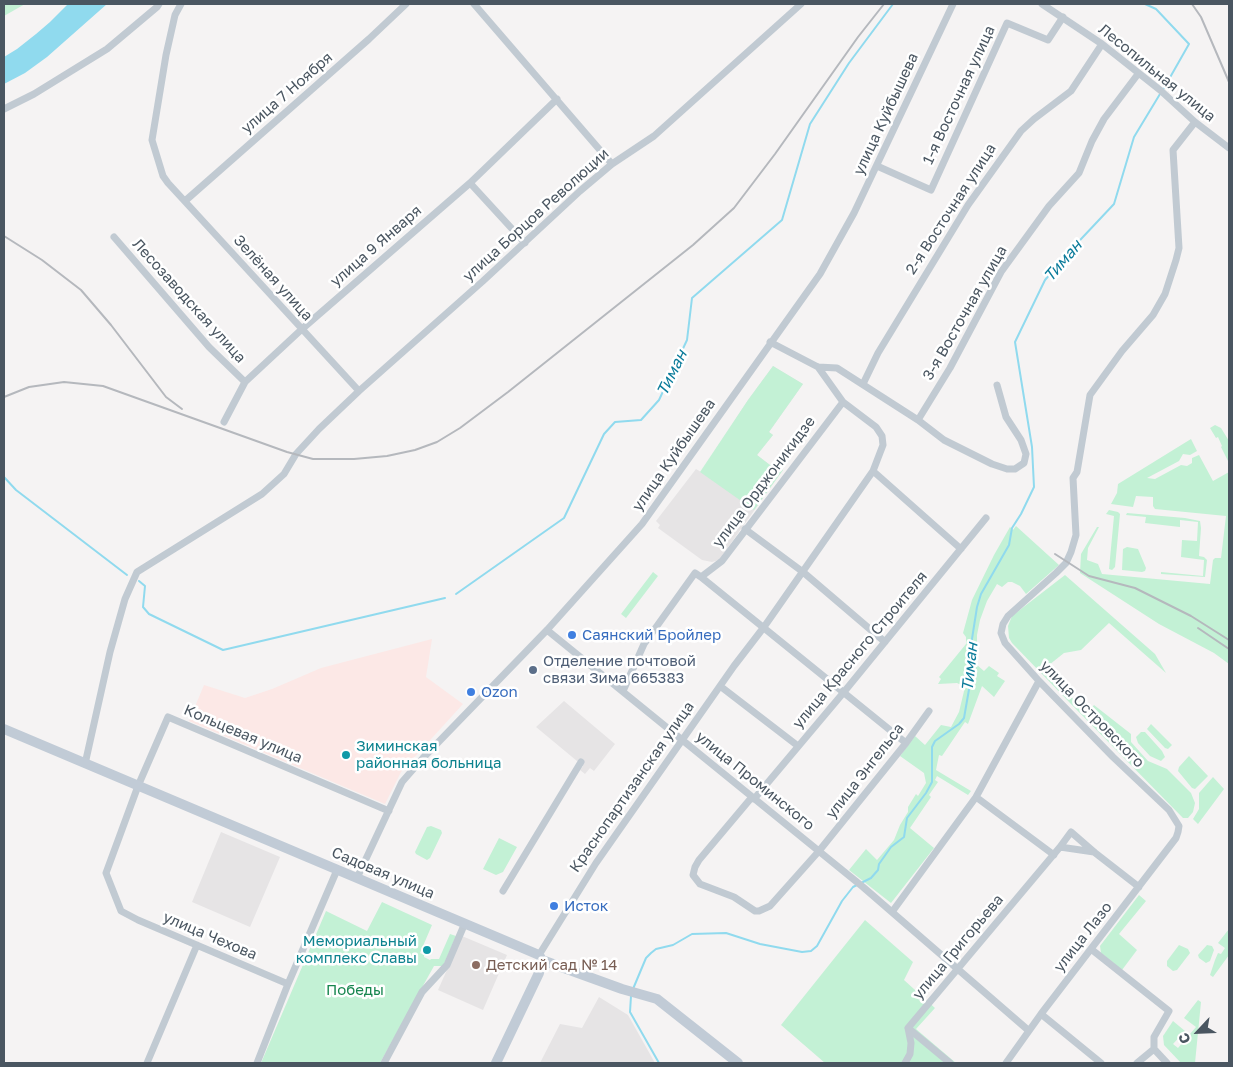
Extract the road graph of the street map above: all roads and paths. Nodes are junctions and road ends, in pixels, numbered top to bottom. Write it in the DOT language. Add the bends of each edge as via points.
graph roads {
  1 [pos="159,4"];
  2 [pos="181,4"];
  3 [pos="406,4"];
  4 [pos="474,4"];
  5 [pos="800,4"];
  6 [pos="953,4"];
  7 [pos="1042,4"];
  8 [pos="1063,17"];
  9 [pos="1102,44"];
  10 [pos="1138,74"];
  11 [pos="557,99"];
  12 [pos="4,109"];
  13 [pos="1195,122"];
  14 [pos="1229,148"];
  15 [pos="612,164"];
  16 [pos="877,166"];
  17 [pos="470,183"];
  18 [pos="185,201"];
  19 [pos="114,237"];
  20 [pos="525,243"];
  21 [pos="302,329"];
  22 [pos="770,342"];
  23 [pos="818,367"];
  24 [pos="245,382"];
  25 [pos="863,384"];
  26 [pos="997,385"];
  27 [pos="359,391"];
  28 [pos="843,402"];
  29 [pos="918,420"];
  30 [pos="224,422"];
  31 [pos="873,471"];
  32 [pos="986,518"];
  33 [pos="745,529"];
  34 [pos="961,549"];
  35 [pos="803,572"];
  36 [pos="701,577"];
  37 [pos="764,627"];
  38 [pos="547,630"];
  39 [pos="885,642"];
  40 [pos="1039,681"];
  41 [pos="720,686"];
  42 [pos="623,691"];
  43 [pos="844,692"];
  44 [pos="929,711"];
  45 [pos="4,729"];
  46 [pos="682,739"];
  47 [pos="906,743"];
  48 [pos="798,746"];
  49 [pos="581,762"];
  50 [pos="85,764"];
  51 [pos="138,786"];
  52 [pos="976,797"];
  53 [pos="753,798"];
  54 [pos="389,811"];
  55 [pos="1179,826"];
  56 [pos="1060,846"];
  57 [pos="819,851"];
  58 [pos="1094,852"];
  59 [pos="1054,855"];
  60 [pos="337,870"];
  61 [pos="357,878"];
  62 [pos="1139,887"];
  63 [pos="502,891"];
  64 [pos="121,911"];
  65 [pos="759,912"];
  66 [pos="892,912"];
  67 [pos="466,923"];
  68 [pos="197,945"];
  69 [pos="1091,949"];
  70 [pos="540,957"];
  71 [pos="958,969"];
  72 [pos="288,984"];
  73 [pos="1040,1014"];
  74 [pos="908,1028"];
  75 [pos="1028,1030"];
  76 [pos="1154,1050"];
  77 [pos="147,1063"];
  78 [pos="257,1063"];
  79 [pos="384,1063"];
  80 [pos="496,1063"];
  81 [pos="738,1063"];
  82 [pos="905,1063"];
  83 [pos="950,1063"];
  84 [pos="1006,1063"];
  85 [pos="1101,1063"];
  86 [pos="1137,1063"];
  87 [pos="1167,1063"];
  1 -- 12 [label="street" via="107,48"];
  2 -- 18 [label="street, Зелёная улица" via="175,15 166,55 152,140 163,176"];
  3 -- 18 [label="street, улица 7 Ноября"];
  4 -- 11 [label="street"];
  5 -- 15 [label="street, улица Борцов Революции" via="654,136"];
  6 -- 16 [label="street, улица Куйбышева"];
  7 -- 8 [label="street, Лесопильная улица"];
  8 -- 9 [label="street, Лесопильная улица"];
  8 -- 16 [label="street, 1-я Восточная улица" via="1048,40 1007,23 931,190"];
  9 -- 10 [label="street, Лесопильная улица"];
  9 -- 25 [label="street, 2-я Восточная улица" via="1071,91 1034,119 1009,145 957,222 878,353"];
  10 -- 13 [label="street, Лесопильная улица"];
  10 -- 29 [label="street, 3-я Восточная улица" via="1104,119 1079,172 1049,206 1001,272"];
  11 -- 15 [label="street"];
  11 -- 17 [label="street, улица 9 Января"];
  13 -- 14 [label="street, Лесопильная улица"];
  13 -- 40 [label="street, улица Островского" via="1173,150 1179,248 1165,294 1153,315 1090,395 1077,472 1073,478 1076,535 1072,552 1063,566 1008,616 1002,628 1004,643"];
  15 -- 20 [label="street, улица Борцов Революции"];
  16 -- 22 [label="street, улица Куйбышева" via="820,274"];
  17 -- 20 [label="street"];
  17 -- 21 [label="street, улица 9 Января"];
  18 -- 21 [label="street, Зелёная улица"];
  19 -- 24 [label="street, Лесозаводская улица" via="209,347"];
  20 -- 27 [label="street, улица Борцов Революции"];
  21 -- 24 [label="street, улица 9 Января"];
  21 -- 27 [label="street, Зелёная улица"];
  22 -- 23 [label="street"];
  22 -- 38 [label="street, улица Куйбышева" via="642,524"];
  23 -- 25 [label="street" via="837,368"];
  23 -- 28 [label="street"];
  24 -- 30 [label="street, улица 9 Января"];
  25 -- 29 [label="street"];
  26 -- 29 [label="street" via="1006,417 1026,454 1024,464 1018,468 1007,469 976,456 944,440"];
  27 -- 50 [label="street, улица Борцов Революции" via="319,429 296,454 284,474 262,494 137,572 125,599 110,652"];
  28 -- 31 [label="street, Краснопартизанская улица" via="876,427 884,439"];
  28 -- 33 [label="street, улица Орджоникидзе"];
  31 -- 34 [label="street"];
  31 -- 35 [label="street, Краснопартизанская улица"];
  32 -- 34 [label="street, улица Красного Строителя"];
  33 -- 35 [label="street"];
  33 -- 36 [label="street, улица Орджоникидзе" via="722,561"];
  34 -- 39 [label="street, улица Красного Строителя"];
  35 -- 37 [label="street, Краснопартизанская улица"];
  35 -- 39 [label="street"];
  36 -- 37 [label="street"];
  36 -- 42 [label="street, улица Орджоникидзе" via="695,573 644,644"];
  37 -- 41 [label="street, Краснопартизанская улица"];
  37 -- 43 [label="street"];
  38 -- 42 [label="street, улица Проминского"];
  38 -- 54 [label="street, улица Куйбышева" via="402,782"];
  39 -- 43 [label="street, улица Красного Строителя"];
  40 -- 52 [label="street"];
  40 -- 55 [label="street, улица Островского" via="1169,810"];
  41 -- 46 [label="street, Краснопартизанская улица"];
  41 -- 48 [label="street"];
  42 -- 46 [label="street, улица Проминского"];
  43 -- 47 [label="street"];
  43 -- 48 [label="street, улица Красного Строителя"];
  44 -- 47 [label="street, улица Энгельса"];
  45 -- 50 [label="street, Садовая улица"];
  46 -- 53 [label="street, улица Проминского"];
  46 -- 70 [label="street, Краснопартизанская улица" via="596,863"];
  47 -- 57 [label="street, улица Энгельса"];
  48 -- 53 [label="street, улица Красного Строителя"];
  49 -- 63 [label="street"];
  50 -- 51 [label="street, Садовая улица"];
  51 -- 54 [label="street, Кольцевая улица" via="168,717"];
  51 -- 60 [label="street, Садовая улица"];
  51 -- 64 [label="street, Кольцевая улица" via="106,873"];
  52 -- 59 [label="street"];
  52 -- 66 [label="street"];
  53 -- 57 [label="street, улица Проминского"];
  53 -- 65 [label="street, улица Красного Строителя" via="695,867 693,874 700,884 734,897"];
  54 -- 61 [label="street, улица Куйбышева"];
  55 -- 62 [label="street, улица Лазо" via="1176,838"];
  56 -- 58 [label="street"];
  56 -- 58 [label="street" via="1071,832"];
  56 -- 59 [label="street, улица Григорьева"];
  57 -- 65 [label="street, улица Энгельса" via="770,906"];
  57 -- 66 [label="street, улица Проминского"];
  58 -- 62 [label="street"];
  59 -- 71 [label="street, улица Григорьева"];
  60 -- 61 [label="street, Садовая улица"];
  60 -- 72 [label="street"];
  61 -- 67 [label="street, Садовая улица"];
  62 -- 69 [label="street, улица Лазо"];
  64 -- 68 [label="street, улица Чехова"];
  66 -- 71 [label="street"];
  67 -- 70 [label="street, Садовая улица"];
  67 -- 79 [label="street" via="447,965 422,992"];
  68 -- 72 [label="street, улица Чехова"];
  68 -- 77 [label="street"];
  69 -- 73 [label="street, улица Лазо"];
  69 -- 76 [label="street" via="1169,1011 1154,1037"];
  70 -- 80 [label="street, Краснопартизанская улица" via="539,973"];
  70 -- 81 [label="street, Садовая улица" via="657,999"];
  71 -- 74 [label="street, улица Григорьева"];
  71 -- 75 [label="street"];
  72 -- 78 [label="street"];
  73 -- 75 [label="street, улица Лазо"];
  73 -- 85 [label="street"];
  74 -- 82 [label="street" via="911,1043"];
  74 -- 83 [label="street"];
  75 -- 84 [label="street, улица Лазо"];
  76 -- 86 [label="street"];
  76 -- 87 [label="street"];
}
